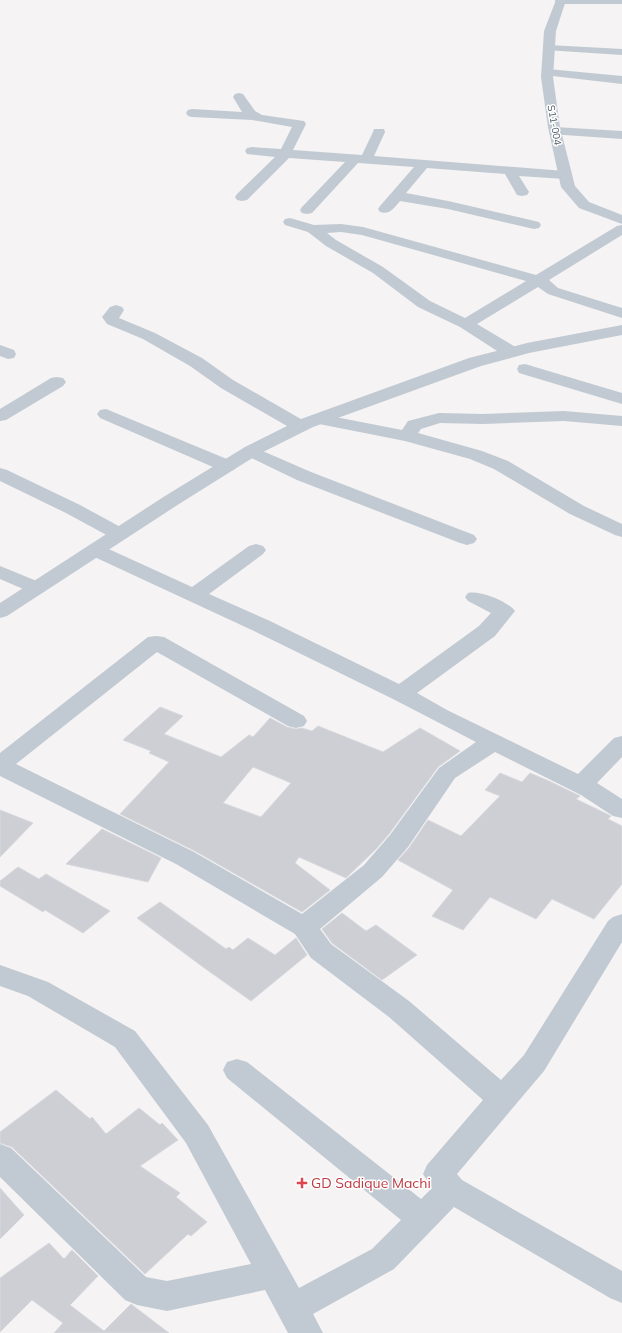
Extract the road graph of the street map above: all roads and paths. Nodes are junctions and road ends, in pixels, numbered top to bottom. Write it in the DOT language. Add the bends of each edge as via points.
graph roads {
  1 [pos="560,1"];
  2 [pos="621,1"];
  3 [pos="549,48"];
  4 [pos="622,52"];
  5 [pos="563,62"];
  6 [pos="548,66"];
  7 [pos="622,80"];
  8 [pos="239,97"];
  9 [pos="192,113"];
  10 [pos="254,116"];
  11 [pos="555,131"];
  12 [pos="379,132"];
  13 [pos="622,135"];
  14 [pos="252,152"];
  15 [pos="285,154"];
  16 [pos="360,160"];
  17 [pos="424,164"];
  18 [pos="510,171"];
  19 [pos="565,175"];
  20 [pos="522,192"];
  21 [pos="397,196"];
  22 [pos="242,197"];
  23 [pos="385,209"];
  24 [pos="307,210"];
  25 [pos="622,220"];
  26 [pos="290,222"];
  27 [pos="534,225"];
  28 [pos="313,229"];
  29 [pos="622,229"];
  30 [pos="539,280"];
  31 [pos="116,310"];
  32 [pos="622,313"];
  33 [pos="466,324"];
  34 [pos="622,330"];
  35 [pos="511,352"];
  36 [pos="525,369"];
  37 [pos="57,382"];
  38 [pos="622,399"];
  39 [pos="2,413"];
  40 [pos="106,414"];
  41 [pos="320,419"];
  42 [pos="622,421"];
  43 [pos="300,426"];
  44 [pos="407,436"];
  45 [pos="251,452"];
  46 [pos="227,466"];
  47 [pos="0,474"];
  48 [pos="622,531"];
  49 [pos="119,534"];
  50 [pos="467,539"];
  51 [pos="95,550"];
  52 [pos="256,550"];
  53 [pos="0,572"];
  54 [pos="36,588"];
  55 [pos="194,595"];
  56 [pos="475,597"];
  57 [pos="0,612"];
  58 [pos="401,694"];
  59 [pos="296,720"];
  60 [pos="494,742"];
  61 [pos="622,743"];
  62 [pos="0,766"];
  63 [pos="581,785"];
  64 [pos="622,810"];
  65 [pos="622,924"];
  66 [pos="304,927"];
  67 [pos="0,975"];
  68 [pos="237,1070"];
  69 [pos="502,1099"];
  70 [pos="0,1157"];
  71 [pos="451,1189"];
  72 [pos="423,1219"];
  73 [pos="274,1274"];
  74 [pos="622,1288"];
  75 [pos="300,1321"];
  1 -- 2 [label="street"];
  1 -- 3 [label="street, S11-004" via="550,31"];
  3 -- 4 [label="street"];
  3 -- 6 [label="street, S11-004"];
  5 -- 6 [label="street"];
  6 -- 7 [label="street"];
  6 -- 11 [label="street, S11-004"];
  8 -- 10 [label="street"];
  9 -- 10 [label="street"];
  10 -- 15 [label="street" via="300,124"];
  11 -- 13 [label="street"];
  11 -- 19 [label="street, S11-004"];
  12 -- 16 [label="street"];
  14 -- 15 [label="street"];
  15 -- 16 [label="street"];
  15 -- 22 [label="street"];
  16 -- 17 [label="street"];
  16 -- 24 [label="street"];
  17 -- 18 [label="street"];
  17 -- 21 [label="street"];
  18 -- 19 [label="street"];
  18 -- 20 [label="street"];
  19 -- 25 [label="street, S11-004" via="568,186 584,205"];
  21 -- 23 [label="street"];
  21 -- 27 [label="street"];
  26 -- 28 [label="street"];
  28 -- 30 [label="street" via="341,228 363,231"];
  28 -- 33 [label="street" via="331,243 378,270 424,304"];
  29 -- 30 [label="street"];
  30 -- 32 [label="street" via="553,291"];
  30 -- 33 [label="street"];
  31 -- 43 [label="street" via="110,317 113,322 149,336 196,362"];
  33 -- 35 [label="street"];
  34 -- 35 [label="street"];
  35 -- 41 [label="street" via="475,362"];
  36 -- 38 [label="street"];
  37 -- 39 [label="street"];
  40 -- 46 [label="street"];
  41 -- 43 [label="street"];
  41 -- 44 [label="street"];
  42 -- 44 [label="street" via="564,416 439,418 414,425"];
  43 -- 45 [label="street"];
  44 -- 48 [label="street" via="476,455 501,465 577,510"];
  45 -- 46 [label="street"];
  45 -- 50 [label="street" via="304,476"];
  46 -- 49 [label="street"];
  47 -- 49 [label="street"];
  49 -- 51 [label="street"];
  51 -- 54 [label="street"];
  51 -- 55 [label="street"];
  52 -- 55 [label="street"];
  53 -- 54 [label="street"];
  54 -- 57 [label="street"];
  55 -- 58 [label="street"];
  56 -- 58 [label="street" via="504,611 487,631"];
  58 -- 60 [label="street"];
  59 -- 62 [label="street" via="156,642"];
  60 -- 63 [label="street"];
  60 -- 66 [label="street" via="447,773 399,841 373,871"];
  61 -- 63 [label="street"];
  62 -- 66 [label="street" via="186,858"];
  63 -- 64 [label="street"];
  65 -- 69 [label="street" via="617,928 534,1063"];
  66 -- 69 [label="street" via="320,951 399,1009"];
  67 -- 73 [label="street" via="38,990 125,1039 197,1134"];
  68 -- 72 [label="street"];
  69 -- 71 [label="street" via="438,1174"];
  70 -- 73 [label="street" via="137,1290 167,1296"];
  71 -- 72 [label="street"];
  71 -- 74 [label="street"];
  72 -- 75 [label="street" via="383,1259"];
  73 -- 75 [label="street"];
}
